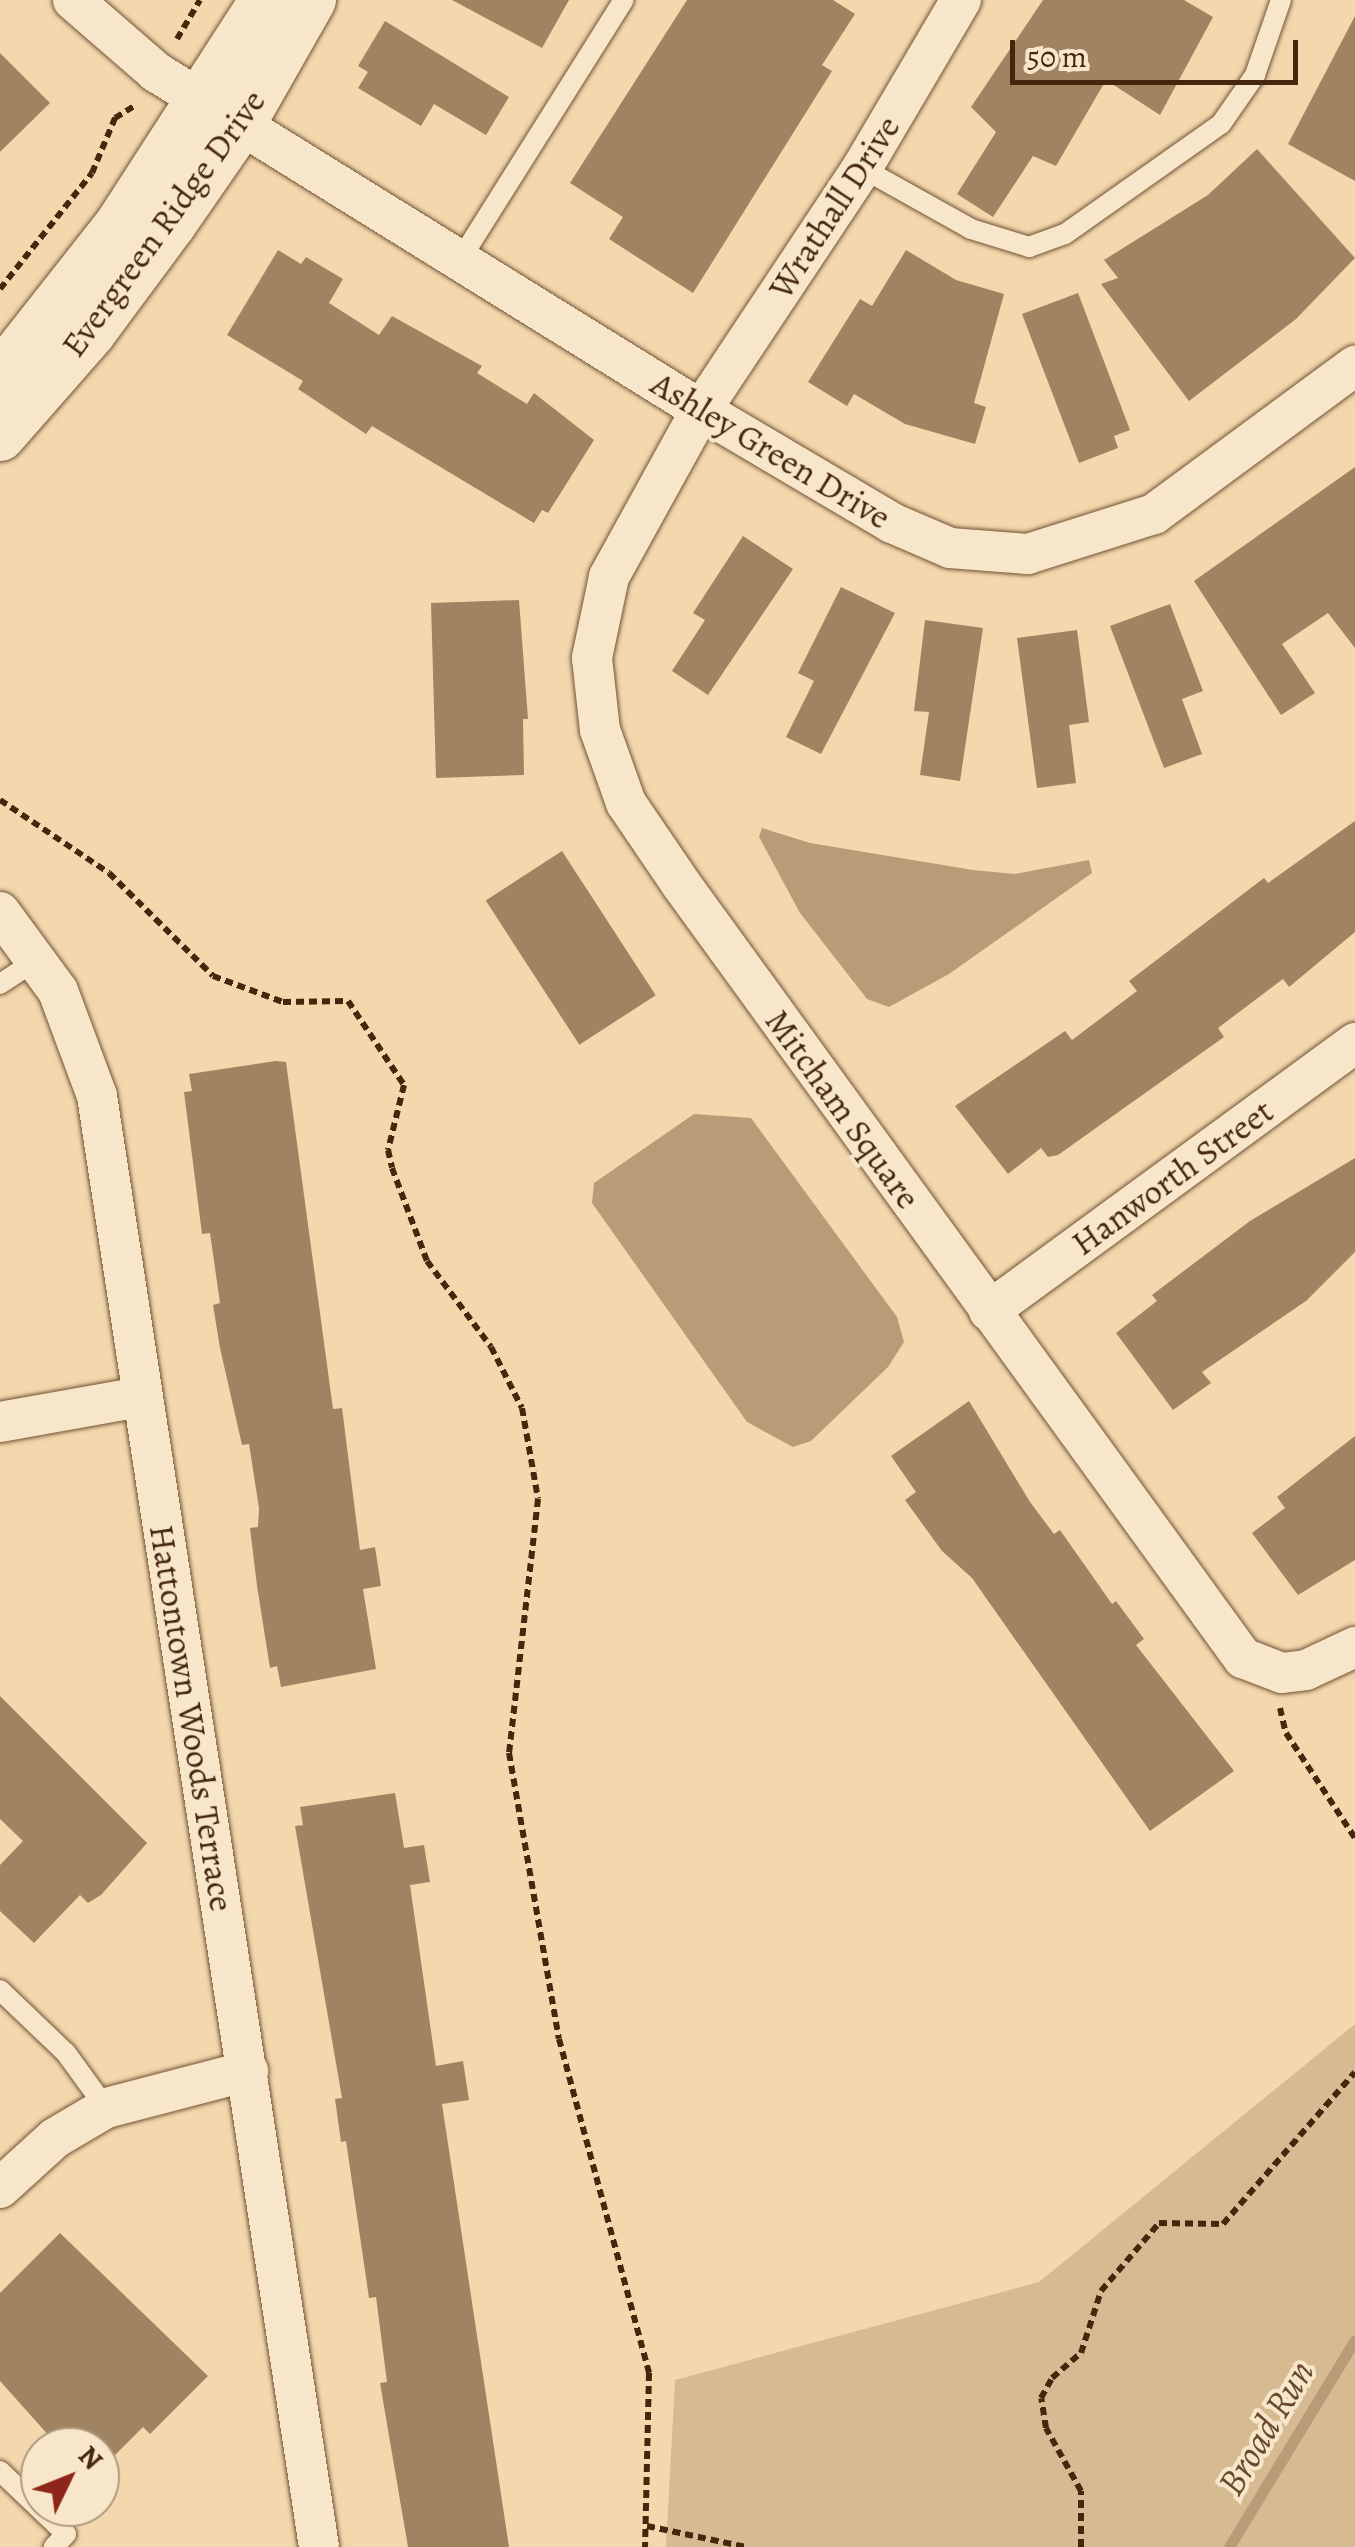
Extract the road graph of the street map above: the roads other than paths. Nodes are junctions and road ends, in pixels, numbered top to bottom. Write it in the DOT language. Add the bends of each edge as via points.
graph roads {
  1 [pos="73,0"];
  2 [pos="264,0"];
  3 [pos="311,0"];
  4 [pos="624,0"];
  5 [pos="962,0"];
  6 [pos="1281,0"];
  7 [pos="223,111"];
  8 [pos="862,168"];
  9 [pos="460,260"];
  10 [pos="1355,366"];
  11 [pos="0,377"];
  12 [pos="701,410"];
  13 [pos="0,436"];
  14 [pos="0,912"];
  15 [pos="38,959"];
  16 [pos="0,984"];
  17 [pos="1355,1043"];
  18 [pos="989,1311"];
  19 [pos="141,1396"];
  20 [pos="0,1422"];
  21 [pos="1355,1647"];
  22 [pos="0,1990"];
  23 [pos="248,2071"];
  24 [pos="106,2108"];
  25 [pos="0,2188"];
  26 [pos="0,2471"];
  27 [pos="54,2547"];
  28 [pos="320,2547"];
  1 -- 7 [label="street, Ashley Green Drive" via="156,72"];
  2 -- 7 [label="street, Evergreen Ridge Drive"];
  3 -- 7 [label="street, Evergreen Ridge Drive"];
  4 -- 9 [label="lane"];
  5 -- 8 [label="street, Wrathall Drive"];
  6 -- 8 [label="lane" via="1256,75 1221,124 1065,234 1029,247 971,229"];
  7 -- 9 [label="street, Ashley Green Drive"];
  7 -- 11 [label="street, Evergreen Ridge Drive" via="119,226"];
  7 -- 13 [label="street, Evergreen Ridge Drive" via="91,332"];
  8 -- 12 [label="street, Wrathall Drive"];
  9 -- 12 [label="street, Ashley Green Drive"];
  10 -- 12 [label="street, Ashley Green Drive" via="1154,514 1028,554 950,548 892,523"];
  12 -- 18 [label="street, Mitcham Square" via="610,577 594,624 600,730 626,804"];
  14 -- 15 [label="street, Hattontown Woods Terrace"];
  15 -- 16 [label="lane"];
  15 -- 19 [label="street, Hattontown Woods Terrace" via="76,1030 97,1096"];
  17 -- 18 [label="street, Hanworth Street"];
  18 -- 21 [label="street, Mitcham Square" via="1243,1658 1282,1672 1322,1665"];
  19 -- 20 [label="street"];
  19 -- 23 [label="street, Hattontown Woods Terrace"];
  22 -- 24 [label="lane" via="87,2077"];
  23 -- 24 [label="street"];
  23 -- 28 [label="street, Hattontown Woods Terrace"];
  24 -- 25 [label="street" via="55,2138"];
  26 -- 27 [label="lane" via="66,2534"];
}
